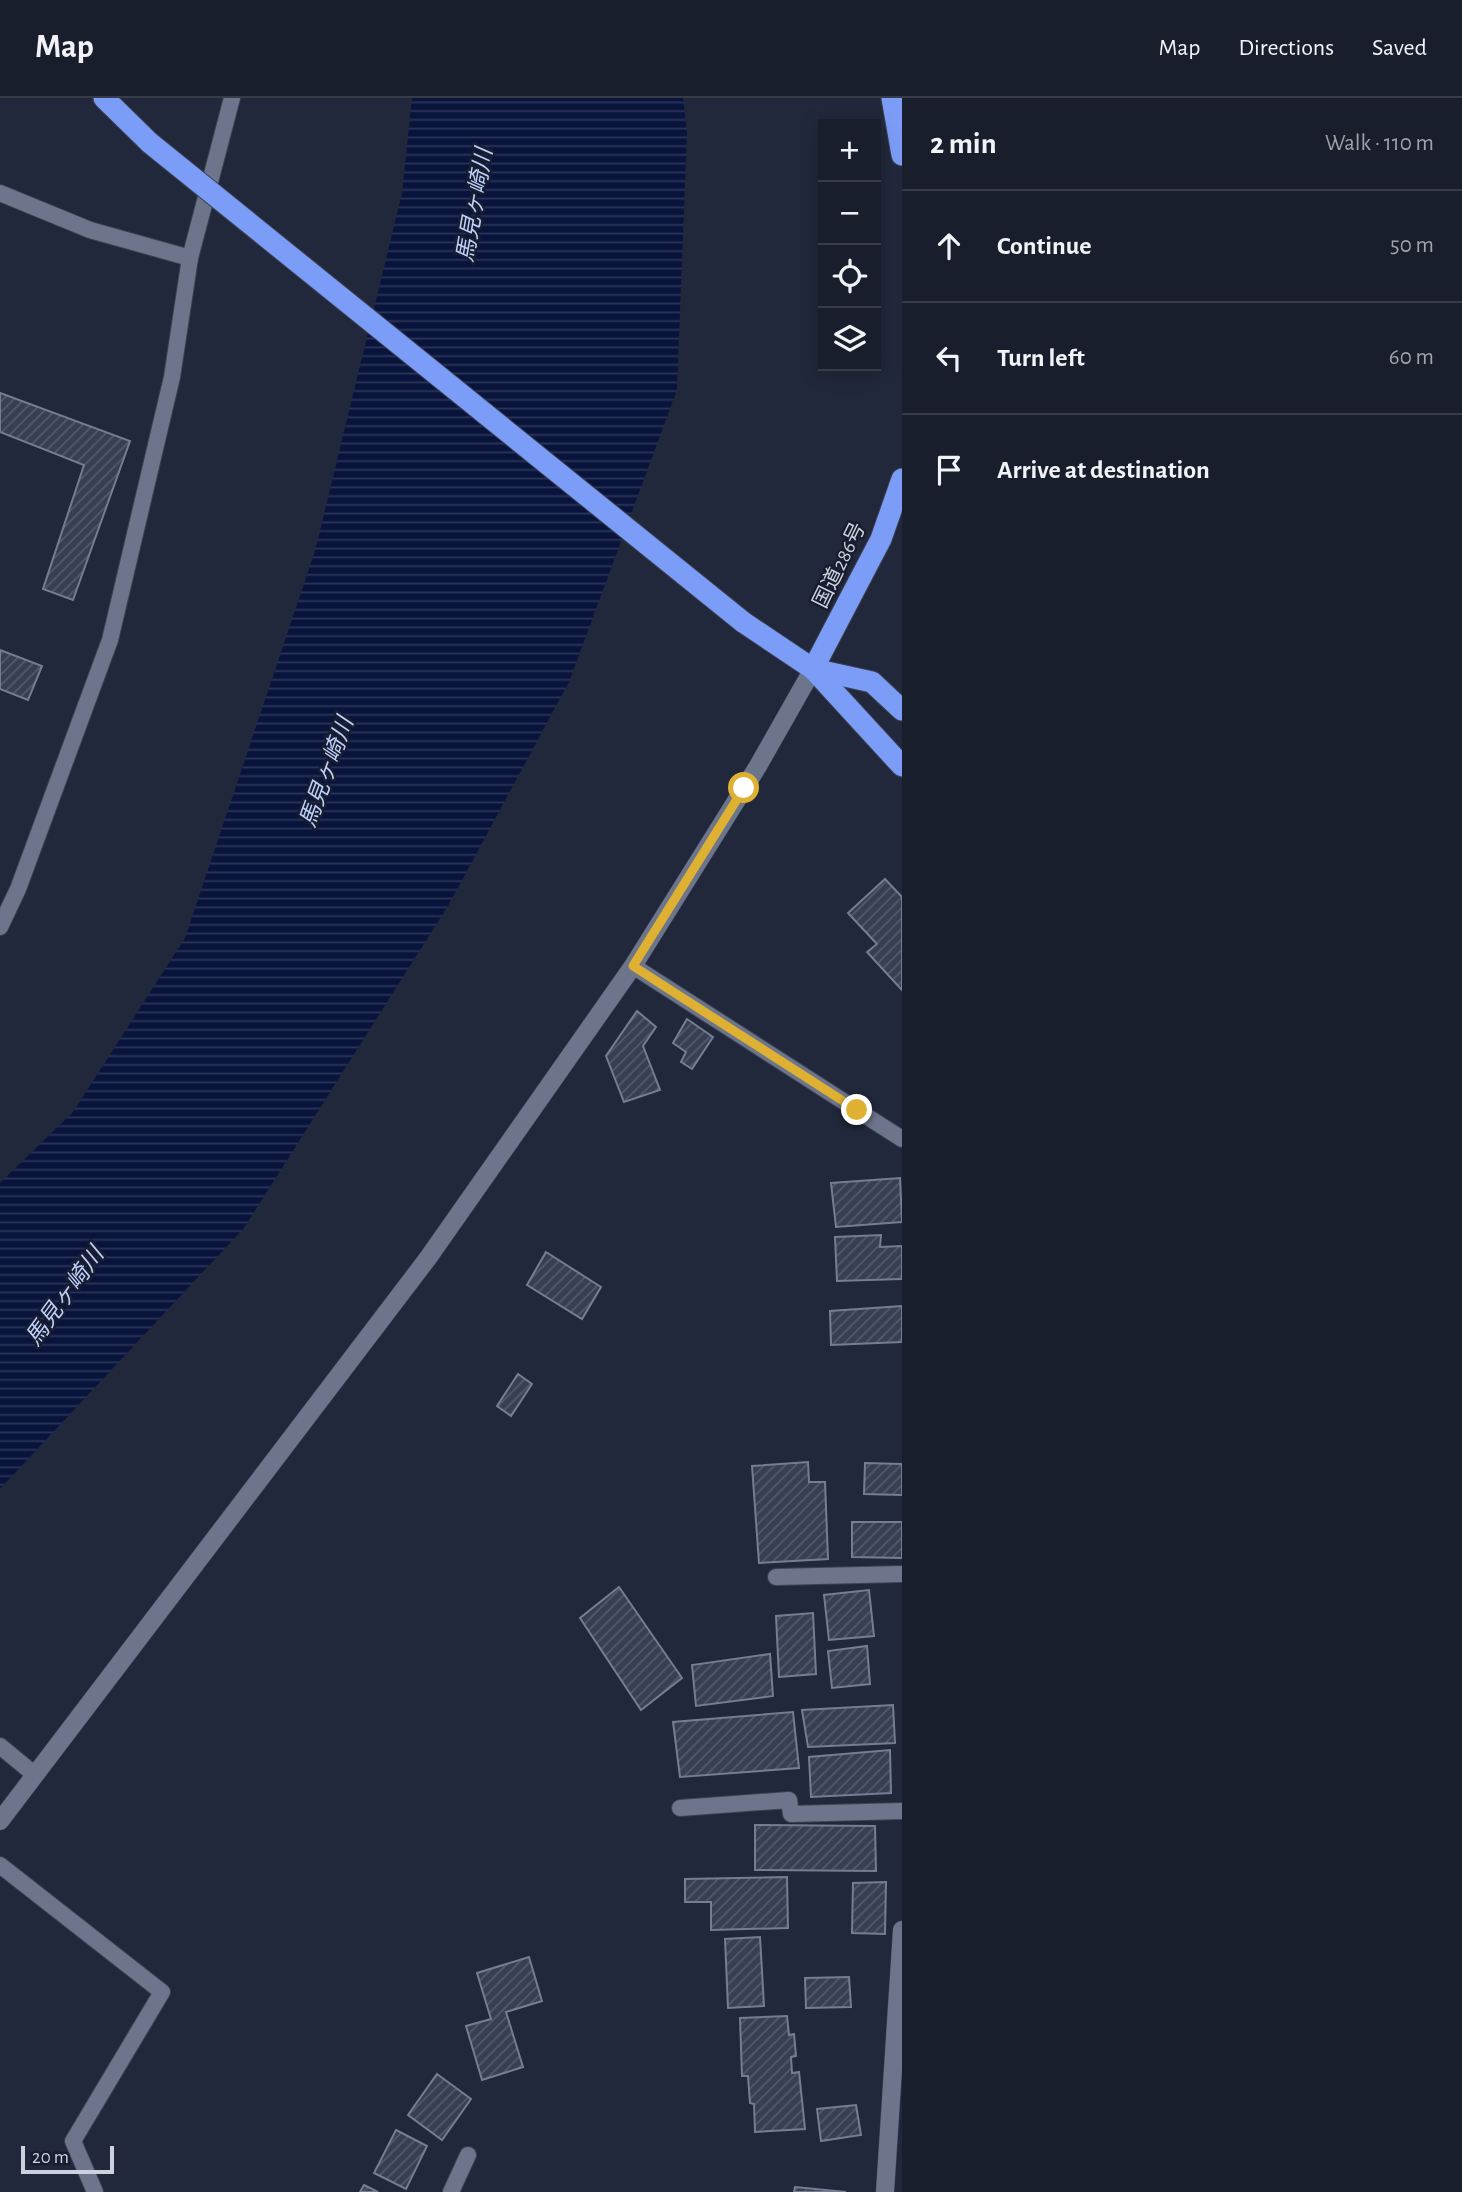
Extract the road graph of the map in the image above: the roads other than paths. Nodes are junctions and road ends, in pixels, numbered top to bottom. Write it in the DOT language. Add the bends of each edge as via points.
graph roads {
  1 [pos="104,98"];
  2 [pos="116,98"];
  3 [pos="232,98"];
  4 [pos="892,98"];
  5 [pos="150,143"];
  6 [pos="902,155"];
  7 [pos="0,192"];
  8 [pos="190,258"];
  9 [pos="902,479"];
  10 [pos="813,669"];
  11 [pos="902,710"];
  12 [pos="902,766"];
  13 [pos="0,926"];
  14 [pos="633,966"];
  15 [pos="902,1139"];
  16 [pos="902,1574"];
  17 [pos="776,1577"];
  18 [pos="0,1746"];
  19 [pos="35,1775"];
  20 [pos="680,1808"];
  21 [pos="902,1811"];
  22 [pos="0,1821"];
  23 [pos="0,1865"];
  24 [pos="902,1930"];
  25 [pos="468,2155"];
  26 [pos="94,2192"];
  27 [pos="450,2192"];
  28 [pos="885,2192"];
  1 -- 5 [label="highway"];
  2 -- 5 [label="highway"];
  3 -- 8 [label="lane"];
  4 -- 6 [label="highway"];
  5 -- 10 [label="highway, bridge" via="743,622"];
  7 -- 8 [label="lane" via="90,230"];
  8 -- 13 [label="lane" via="172,377 110,640 18,889"];
  9 -- 10 [label="highway, 国道286号" via="881,539"];
  10 -- 11 [label="highway" via="872,682"];
  10 -- 12 [label="highway"];
  10 -- 14 [label="street"];
  14 -- 15 [label="lane"];
  14 -- 19 [label="street" via="428,1258"];
  16 -- 17 [label="lane"];
  18 -- 19 [label="lane"];
  19 -- 22 [label="street"];
  20 -- 21 [label="lane" via="789,1800 791,1814"];
  23 -- 26 [label="lane" via="162,1993 73,2141"];
  24 -- 28 [label="street"];
  25 -- 27 [label="lane"];
}
